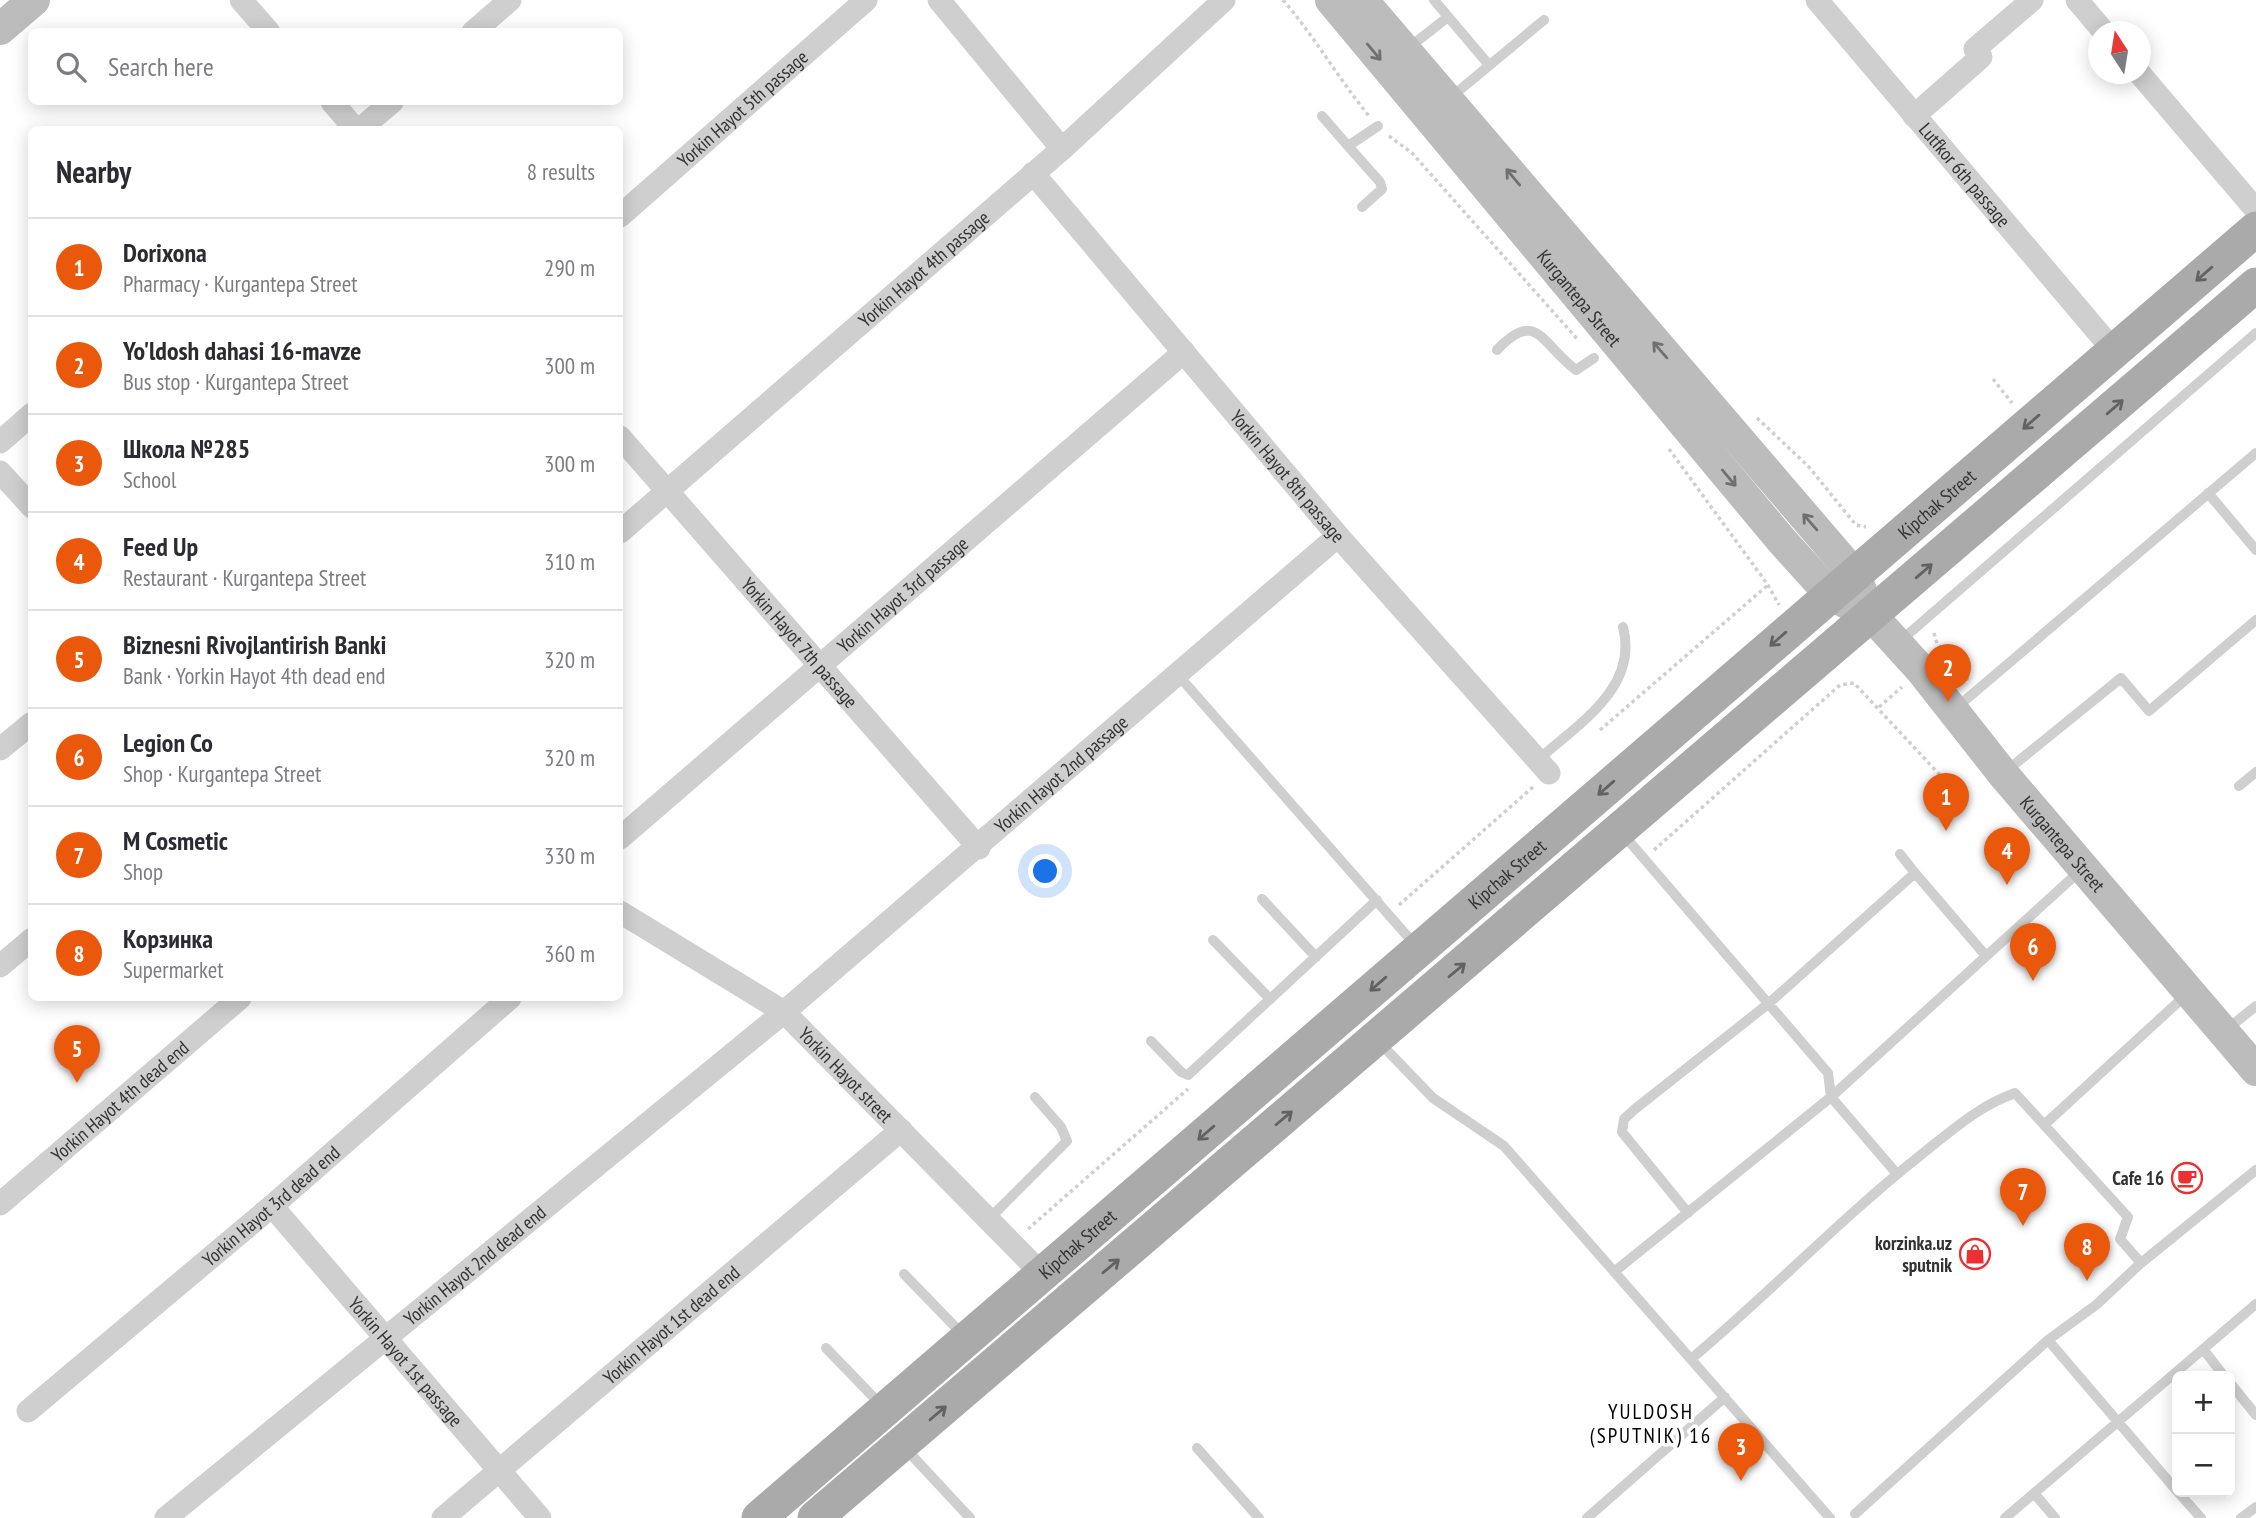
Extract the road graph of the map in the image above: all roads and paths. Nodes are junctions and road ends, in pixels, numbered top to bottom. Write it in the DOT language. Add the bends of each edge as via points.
graph roads {
  1 [pos="34,0"];
  2 [pos="241,0"];
  3 [pos="510,0"];
  4 [pos="866,0"];
  5 [pos="939,0"];
  6 [pos="1224,0"];
  7 [pos="1283,0"];
  8 [pos="1331,0"];
  9 [pos="1363,0"];
  10 [pos="1434,0"];
  11 [pos="1817,0"];
  12 [pos="2032,0"];
  13 [pos="2077,0"];
  14 [pos="1448,17"];
  15 [pos="1544,20"];
  16 [pos="2095,21"];
  17 [pos="266,28"];
  18 [pos="478,28"];
  19 [pos="0,29"];
  20 [pos="1405,50"];
  21 [pos="1489,65"];
  22 [pos="2149,84"];
  23 [pos="1447,100"];
  24 [pos="334,105"];
  25 [pos="387,105"];
  26 [pos="1322,116"];
  27 [pos="1914,116"];
  28 [pos="354,126"];
  29 [pos="363,126"];
  30 [pos="1378,127"];
  31 [pos="1348,146"];
  32 [pos="1062,149"];
  33 [pos="1033,173"];
  34 [pos="1362,207"];
  35 [pos="2256,210"];
  36 [pos="623,213"];
  37 [pos="2256,229"];
  38 [pos="2256,285"];
  39 [pos="2256,333"];
  40 [pos="1497,350"];
  41 [pos="2114,351"];
  42 [pos="1184,352"];
  43 [pos="1594,358"];
  44 [pos="1993,379"];
  45 [pos="2016,407"];
  46 [pos="1751,413"];
  47 [pos="28,418"];
  48 [pos="623,441"];
  49 [pos="0,442"];
  50 [pos="1665,444"];
  51 [pos="2256,453"];
  52 [pos="4,485"];
  53 [pos="665,492"];
  54 [pos="2208,493"];
  55 [pos="28,504"];
  56 [pos="1878,523"];
  57 [pos="623,529"];
  58 [pos="1338,536"];
  59 [pos="2256,550"];
  60 [pos="1842,584"];
  61 [pos="1935,610"];
  62 [pos="1783,613"];
  63 [pos="1872,616"];
  64 [pos="2256,620"];
  65 [pos="1623,627"];
  66 [pos="1897,644"];
  67 [pos="819,666"];
  68 [pos="1178,675"];
  69 [pos="1903,687"];
  70 [pos="1965,700"];
  71 [pos="1878,708"];
  72 [pos="28,726"];
  73 [pos="0,749"];
  74 [pos="1544,766"];
  75 [pos="2256,772"];
  76 [pos="2003,774"];
  77 [pos="2239,786"];
  78 [pos="1953,789"];
  79 [pos="1620,831"];
  80 [pos="623,835"];
  81 [pos="979,848"];
  82 [pos="1900,854"];
  83 [pos="1644,858"];
  84 [pos="2083,868"];
  85 [pos="1915,873"];
  86 [pos="1262,899"];
  87 [pos="1377,900"];
  88 [pos="623,914"];
  89 [pos="1213,940"];
  90 [pos="28,942"];
  91 [pos="1419,949"];
  92 [pos="1986,956"];
  93 [pos="1316,957"];
  94 [pos="0,966"];
  95 [pos="2189,992"];
  96 [pos="1270,999"];
  97 [pos="237,1001"];
  98 [pos="507,1001"];
  99 [pos="1769,1004"];
  100 [pos="2256,1006"];
  101 [pos="784,1012"];
  102 [pos="2224,1032"];
  103 [pos="1376,1039"];
  104 [pos="1151,1041"];
  105 [pos="2256,1070"];
  106 [pos="1035,1097"];
  107 [pos="1831,1097"];
  108 [pos="2044,1125"];
  109 [pos="901,1130"];
  110 [pos="2256,1170"];
  111 [pos="1897,1174"];
  112 [pos="0,1204"];
  113 [pos="272,1206"];
  114 [pos="1688,1213"];
  115 [pos="988,1220"];
  116 [pos="2141,1263"];
  117 [pos="1614,1272"];
  118 [pos="904,1274"];
  119 [pos="1042,1274"];
  120 [pos="2256,1304"];
  121 [pos="383,1338"];
  122 [pos="967,1339"];
  123 [pos="2048,1340"];
  124 [pos="826,1348"];
  125 [pos="2203,1349"];
  126 [pos="1691,1359"];
  127 [pos="2220,1371"];
  128 [pos="2235,1389"];
  129 [pos="1725,1397"];
  130 [pos="886,1409"];
  131 [pos="29,1411"];
  132 [pos="2256,1415"];
  133 [pos="2117,1421"];
  134 [pos="902,1444"];
  135 [pos="1197,1448"];
  136 [pos="824,1462"];
  137 [pos="496,1470"];
  138 [pos="2172,1484"];
  139 [pos="849,1490"];
  140 [pos="2034,1493"];
  141 [pos="2183,1497"];
  142 [pos="2256,1507"];
  143 [pos="1855,1514"];
  144 [pos="166,1518"];
  145 [pos="443,1518"];
  146 [pos="540,1518"];
  147 [pos="759,1518"];
  148 [pos="815,1518"];
  149 [pos="970,1518"];
  150 [pos="1259,1518"];
  151 [pos="1587,1518"];
  152 [pos="1830,1518"];
  153 [pos="2006,1518"];
  154 [pos="2055,1518"];
  155 [pos="2201,1518"];
  156 [pos="2241,1518"];
  1 -- 19 [label="main road"];
  2 -- 17 [label="street"];
  3 -- 18 [label="street"];
  4 -- 36 [label="street, Yorkin Hayot 5th passage"];
  5 -- 32 [label="street"];
  6 -- 32 [label="street, Yorkin Hayot 4th passage"];
  7 -- 30 [label="path"];
  8 -- 60 [label="main road, Kurgantepa Street, one-way"];
  9 -- 20 [label="main road, Kurgantepa Street"];
  10 -- 14 [label="lane"];
  11 -- 27 [label="street, Lutfkor 6th passage"];
  12 -- 27 [label="street" via="1975,49 1981,57"];
  13 -- 16 [label="street"];
  14 -- 20 [label="lane"];
  14 -- 21 [label="lane"];
  15 -- 21 [label="lane"];
  20 -- 23 [label="main road, Kurgantepa Street"];
  21 -- 23 [label="lane"];
  22 -- 35 [label="street"];
  60 -- 23 [label="main road, Kurgantepa Street, one-way"];
  24 -- 28 [label="street"];
  25 -- 29 [label="street"];
  26 -- 31 [label="lane"];
  27 -- 41 [label="street, Lutfkor 6th passage"];
  30 -- 31 [label="lane"];
  30 -- 43 [label="path" via="1412,153"];
  31 -- 34 [label="lane" via="1382,189"];
  32 -- 33 [label="street, Yorkin Hayot 4th passage"];
  33 -- 42 [label="street, Yorkin Hayot 8th passage"];
  33 -- 53 [label="street, Yorkin Hayot 4th passage"];
  37 -- 41 [label="main road, Kipchak Street, one-way"];
  63 -- 38 [label="main road, Kipchak Street, one-way"];
  39 -- 61 [label="lane"];
  40 -- 43 [label="lane" via="1524,328 1535,331 1576,370"];
  41 -- 60 [label="main road, Kipchak Street, one-way"];
  42 -- 58 [label="street, Yorkin Hayot 8th passage"];
  42 -- 67 [label="street, Yorkin Hayot 3rd passage"];
  44 -- 45 [label="path"];
  46 -- 56 [label="path" via="1808,466 1856,525"];
  47 -- 49 [label="street"];
  48 -- 53 [label="street, Yorkin Hayot 7th passage"];
  50 -- 62 [label="path" via="1768,585"];
  51 -- 54 [label="lane"];
  52 -- 55 [label="street"];
  53 -- 57 [label="street, Yorkin Hayot 4th passage"];
  53 -- 67 [label="street, Yorkin Hayot 7th passage"];
  54 -- 59 [label="lane"];
  54 -- 70 [label="lane"];
  58 -- 68 [label="street, Yorkin Hayot 2nd passage"];
  58 -- 74 [label="street, Yorkin Hayot 8th passage"];
  60 -- 63 [label="main road, Kurgantepa Street"];
  60 -- 91 [label="main road, Kipchak Street, one-way"];
  61 -- 66 [label="lane"];
  61 -- 70 [label="path" via="1937,644"];
  63 -- 66 [label="main road, Kurgantepa Street"];
  63 -- 79 [label="main road, Kipchak Street"];
  64 -- 76 [label="lane" via="2149,711 2121,678"];
  65 -- 74 [label="lane" via="1628,647 1622,673 1609,694"];
  66 -- 70 [label="main road, Kurgantepa Street"];
  67 -- 80 [label="street, Yorkin Hayot 3rd passage"];
  67 -- 81 [label="street, Yorkin Hayot 7th passage"];
  68 -- 81 [label="street, Yorkin Hayot 2nd passage"];
  68 -- 87 [label="lane"];
  69 -- 71 [label="path"];
  70 -- 76 [label="main road, Kurgantepa Street"];
  71 -- 78 [label="path"];
  71 -- 83 [label="path" via="1854,683 1840,685"];
  72 -- 73 [label="street"];
  75 -- 77 [label="lane"];
  76 -- 84 [label="main road, Kurgantepa Street"];
  79 -- 83 [label="lane"];
  103 -- 79 [label="main road, Kipchak Street, one-way"];
  81 -- 101 [label="street, Yorkin Hayot 2nd passage"];
  82 -- 85 [label="lane"];
  83 -- 99 [label="lane"];
  84 -- 92 [label="lane"];
  84 -- 95 [label="main road, Kurgantepa Street"];
  85 -- 92 [label="lane"];
  85 -- 99 [label="lane"];
  86 -- 93 [label="lane"];
  87 -- 91 [label="lane"];
  87 -- 93 [label="lane"];
  88 -- 101 [label="street, Yorkin Hayot street"];
  89 -- 96 [label="lane"];
  90 -- 94 [label="street"];
  91 -- 119 [label="main road, Kipchak Street, one-way"];
  92 -- 107 [label="lane"];
  93 -- 96 [label="lane"];
  95 -- 102 [label="main road, Kurgantepa Street"];
  95 -- 108 [label="lane"];
  96 -- 104 [label="lane" via="1188,1075"];
  97 -- 112 [label="street, Yorkin Hayot 4th dead end"];
  98 -- 113 [label="street, Yorkin Hayot 3rd dead end"];
  99 -- 107 [label="lane" via="1828,1073"];
  99 -- 114 [label="lane" via="1624,1119 1622,1132"];
  100 -- 102 [label="lane"];
  101 -- 109 [label="street, Yorkin Hayot street"];
  101 -- 121 [label="street, Yorkin Hayot 2nd dead end"];
  102 -- 105 [label="main road, Kurgantepa Street"];
  103 -- 117 [label="lane" via="1433,1098 1504,1146"];
  134 -- 103 [label="main road, Kipchak Street, one-way"];
  106 -- 115 [label="lane" via="1067,1141"];
  107 -- 111 [label="lane"];
  107 -- 114 [label="lane"];
  108 -- 111 [label="lane" via="2015,1093 1986,1104"];
  108 -- 116 [label="lane" via="2128,1217 2120,1239"];
  109 -- 115 [label="street, Yorkin Hayot street"];
  109 -- 137 [label="street, Yorkin Hayot 1st dead end"];
  110 -- 116 [label="lane"];
  111 -- 126 [label="lane"];
  113 -- 121 [label="street, Yorkin Hayot 1st passage"];
  113 -- 131 [label="street, Yorkin Hayot 3rd dead end"];
  114 -- 117 [label="lane"];
  115 -- 119 [label="street, Yorkin Hayot street"];
  116 -- 123 [label="lane" via="2096,1305"];
  117 -- 126 [label="lane"];
  118 -- 122 [label="lane"];
  119 -- 122 [label="main road, Kipchak Street"];
  120 -- 125 [label="lane"];
  121 -- 137 [label="street, Yorkin Hayot 1st passage"];
  121 -- 144 [label="street, Yorkin Hayot 2nd dead end"];
  122 -- 130 [label="main road, Kipchak Street"];
  123 -- 133 [label="lane"];
  123 -- 143 [label="lane"];
  124 -- 130 [label="lane"];
  125 -- 127 [label="lane"];
  125 -- 133 [label="lane"];
  126 -- 129 [label="lane"];
  128 -- 132 [label="lane"];
  129 -- 151 [label="lane"];
  129 -- 152 [label="lane"];
  130 -- 136 [label="main road, Kipchak Street"];
  133 -- 138 [label="lane"];
  133 -- 140 [label="lane"];
  134 -- 139 [label="main road, Kipchak Street"];
  134 -- 149 [label="lane"];
  135 -- 150 [label="lane"];
  136 -- 139 [label="main road" via="843,1468"];
  136 -- 147 [label="main road, Kipchak Street"];
  137 -- 145 [label="street, Yorkin Hayot 1st dead end"];
  137 -- 146 [label="street, Yorkin Hayot 1st passage"];
  139 -- 148 [label="main road, Kipchak Street"];
  140 -- 153 [label="lane"];
  140 -- 154 [label="lane"];
  141 -- 155 [label="lane"];
  142 -- 156 [label="lane"];
}
